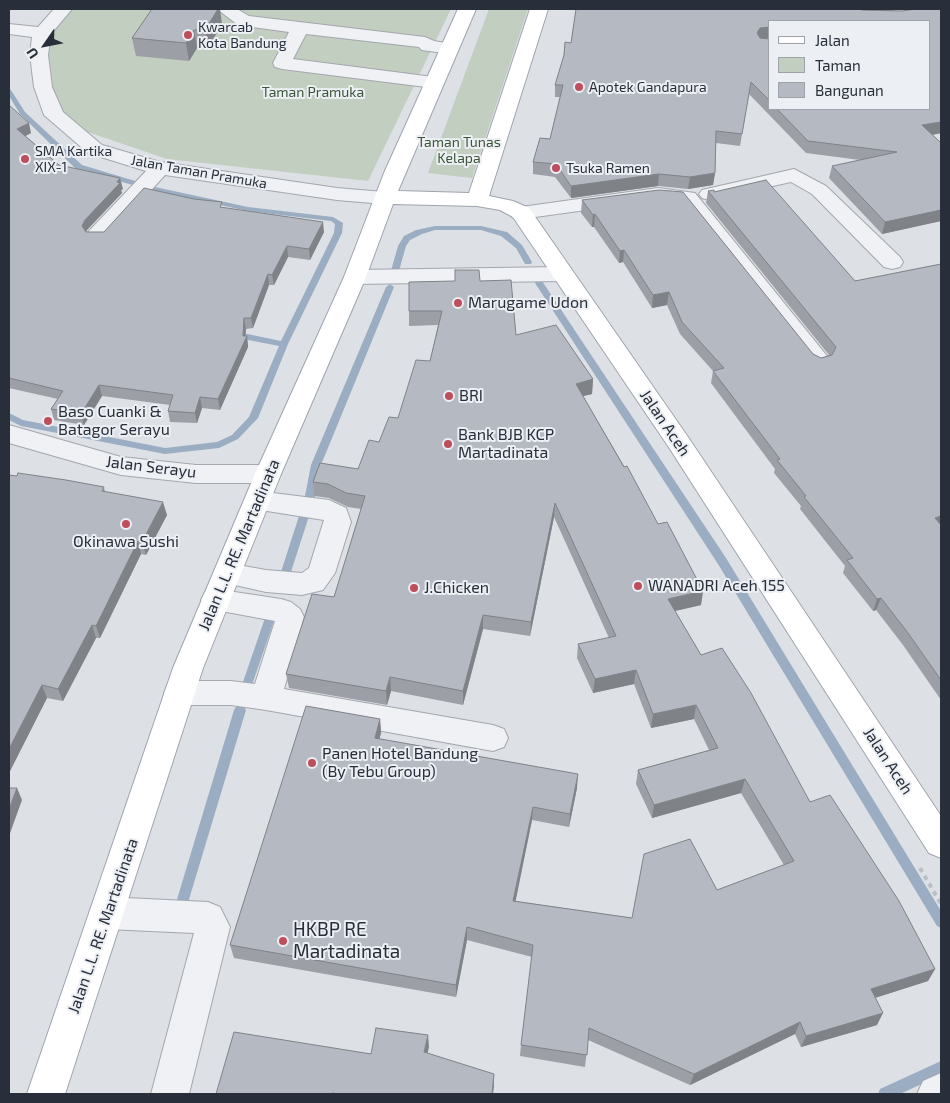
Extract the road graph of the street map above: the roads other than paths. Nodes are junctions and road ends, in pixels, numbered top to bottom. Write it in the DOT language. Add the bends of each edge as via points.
graph roads {
  1 [pos="62,9"];
  2 [pos="226,9"];
  3 [pos="467,9"];
  4 [pos="539,9"];
  5 [pos="300,28"];
  6 [pos="9,29"];
  7 [pos="42,33"];
  8 [pos="450,49"];
  9 [pos="434,82"];
  10 [pos="160,168"];
  11 [pos="688,197"];
  12 [pos="384,198"];
  13 [pos="477,200"];
  14 [pos="521,213"];
  15 [pos="97,236"];
  16 [pos="892,262"];
  17 [pos="562,274"];
  18 [pos="355,277"];
  19 [pos="819,361"];
  20 [pos="9,434"];
  21 [pos="268,474"];
  22 [pos="257,500"];
  23 [pos="226,574"];
  24 [pos="215,600"];
  25 [pos="179,693"];
  26 [pos="266,698"];
  27 [pos="493,738"];
  28 [pos="941,843"];
  29 [pos="106,913"];
  30 [pos="941,1092"];
  31 [pos="46,1094"];
  32 [pos="170,1094"];
  33 [pos="936,1094"];
  1 -- 7 [label="street"];
  2 -- 5 [label="street" via="244,21"];
  3 -- 8 [label="main road, Jalan L.L. RE. Martadinata"];
  4 -- 13 [label="main road"];
  5 -- 8 [label="street" via="425,42 428,46"];
  5 -- 9 [label="street" via="282,63"];
  6 -- 7 [label="street"];
  7 -- 10 [label="street, Jalan Taman Pramuka" via="39,55 43,87 54,115 95,149"];
  8 -- 9 [label="main road, Jalan L.L. RE. Martadinata"];
  9 -- 12 [label="main road, Jalan L.L. RE. Martadinata"];
  10 -- 12 [label="street, Jalan Taman Pramuka" via="331,194"];
  10 -- 15 [label="street"];
  11 -- 14 [label="street" via="658,194"];
  11 -- 16 [label="street" via="794,175 819,190"];
  11 -- 19 [label="street"];
  12 -- 13 [label="main road"];
  12 -- 18 [label="main road, Jalan L.L. RE. Martadinata"];
  13 -- 14 [label="main road" via="506,205"];
  14 -- 17 [label="main road, Jalan Aceh"];
  17 -- 18 [label="street"];
  17 -- 28 [label="main road, Jalan Aceh" via="679,443"];
  18 -- 21 [label="main road, Jalan L.L. RE. Martadinata"];
  20 -- 21 [label="street, Jalan Serayu" via="121,466 196,474"];
  21 -- 22 [label="main road, Jalan L.L. RE. Martadinata"];
  22 -- 23 [label="main road, Jalan L.L. RE. Martadinata"];
  22 -- 23 [label="street" via="329,510 337,515 338,522 322,573 313,582 302,584"];
  23 -- 24 [label="main road, Jalan L.L. RE. Martadinata"];
  24 -- 25 [label="main road, Jalan L.L. RE. Martadinata"];
  24 -- 26 [label="street" via="281,610 290,617"];
  25 -- 26 [label="street" via="231,693"];
  25 -- 29 [label="main road, Jalan L.L. RE. Martadinata"];
  26 -- 27 [label="street"];
  29 -- 31 [label="main road, Jalan L.L. RE. Martadinata"];
  29 -- 32 [label="street" via="208,918 213,926"];
  30 -- 33 [label="street"];
}
